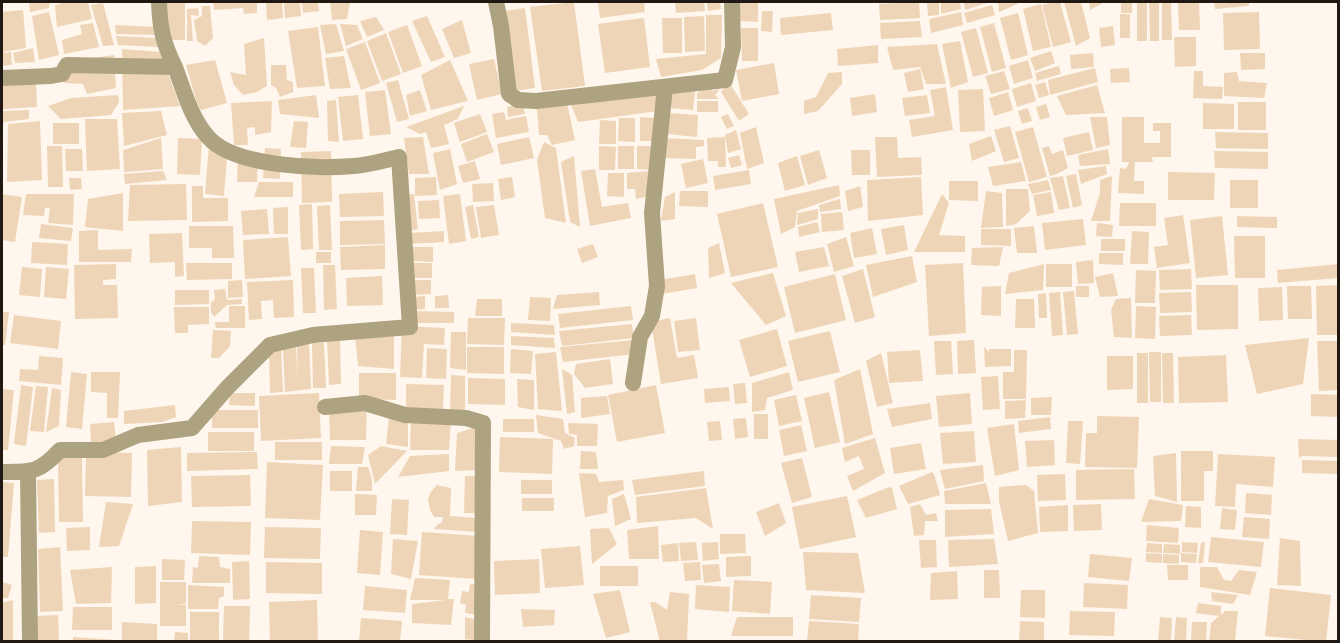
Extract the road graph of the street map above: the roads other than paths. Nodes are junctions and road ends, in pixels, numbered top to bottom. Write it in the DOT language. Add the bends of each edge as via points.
graph roads {
  1 [pos="159,2"];
  2 [pos="496,2"];
  3 [pos="732,2"];
  4 [pos="175,67"];
  5 [pos="2,78"];
  6 [pos="665,87"];
  7 [pos="633,383"];
  8 [pos="325,407"];
  9 [pos="2,472"];
  10 [pos="28,472"];
  11 [pos="30,642"];
  12 [pos="482,642"];
  1 -- 4 [label="street" via="165,48"];
  2 -- 6 [label="street" via="510,94 518,100"];
  3 -- 6 [label="street" via="733,46 725,80"];
  4 -- 5 [label="street" via="67,65 62,74"];
  4 -- 10 [label="street" via="198,125 210,140 245,159 274,164 356,166 399,157 410,327 313,335 270,345 192,428 138,435 103,450 60,450 47,463"];
  6 -- 7 [label="street" via="652,213 657,286 652,316 640,337"];
  8 -- 12 [label="street" via="365,403 405,415 466,418 483,423"];
  9 -- 10 [label="street"];
  10 -- 11 [label="street"];
}
